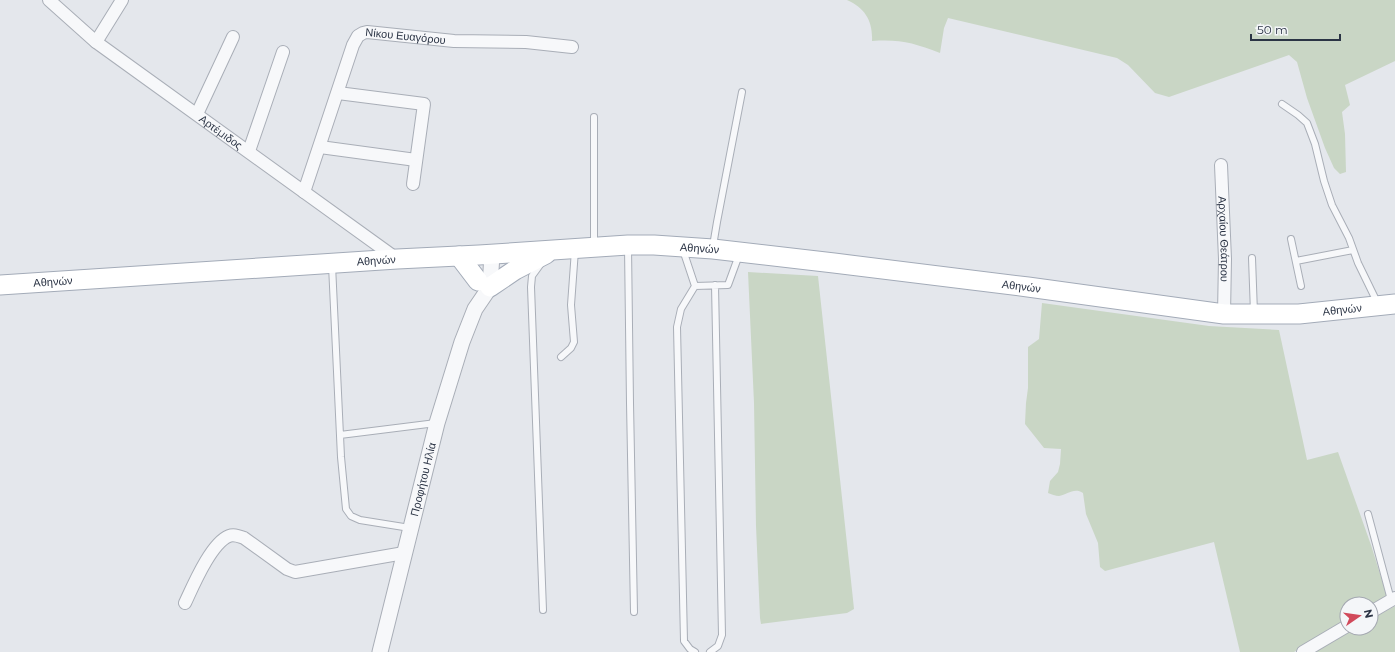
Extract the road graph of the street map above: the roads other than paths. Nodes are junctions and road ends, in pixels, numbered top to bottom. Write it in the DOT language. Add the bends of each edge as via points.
graph roads {
  1 [pos="49,0"];
  2 [pos="122,0"];
  3 [pos="234,37"];
  4 [pos="96,42"];
  5 [pos="572,47"];
  6 [pos="283,52"];
  7 [pos="742,92"];
  8 [pos="338,93"];
  9 [pos="1282,104"];
  10 [pos="197,114"];
  11 [pos="594,117"];
  12 [pos="320,147"];
  13 [pos="249,151"];
  14 [pos="416,160"];
  15 [pos="1221,165"];
  16 [pos="413,184"];
  17 [pos="304,192"];
  18 [pos="1291,239"];
  19 [pos="628,245"];
  20 [pos="682,246"];
  21 [pos="594,247"];
  22 [pos="576,248"];
  23 [pos="713,248"];
  24 [pos="555,250"];
  25 [pos="1353,250"];
  26 [pos="740,252"];
  27 [pos="486,255"];
  28 [pos="459,256"];
  29 [pos="1252,258"];
  30 [pos="397,259"];
  31 [pos="1296,261"];
  32 [pos="332,264"];
  33 [pos="484,284"];
  34 [pos="0,285"];
  35 [pos="715,285"];
  36 [pos="695,286"];
  37 [pos="1301,286"];
  38 [pos="1387,305"];
  39 [pos="1224,314"];
  40 [pos="1254,315"];
  41 [pos="561,357"];
  42 [pos="437,423"];
  43 [pos="340,435"];
  44 [pos="1368,514"];
  45 [pos="410,528"];
  46 [pos="404,553"];
  47 [pos="1393,599"];
  48 [pos="185,603"];
  49 [pos="1379,607"];
  50 [pos="543,610"];
  51 [pos="634,612"];
  52 [pos="1339,631"];
  53 [pos="380,652"];
  54 [pos="695,652"];
  55 [pos="710,652"];
  56 [pos="1303,652"];
  1 -- 4 [label="street, Αρτέμιδος"];
  2 -- 4 [label="street"];
  3 -- 10 [label="street"];
  4 -- 10 [label="street, Αρτέμιδος"];
  5 -- 8 [label="street, Νίκου Ευαγόρου" via="363,33 355,40"];
  6 -- 13 [label="street"];
  7 -- 23 [label="lane"];
  8 -- 12 [label="street, Νίκου Ευαγόρου"];
  8 -- 14 [label="street" via="424,104"];
  9 -- 25 [label="lane" via="1307,123 1332,204"];
  10 -- 13 [label="street, Αρτέμιδος"];
  11 -- 21 [label="lane"];
  12 -- 14 [label="street"];
  12 -- 17 [label="street, Νίκου Ευαγόρου"];
  13 -- 17 [label="street, Αρτέμιδος"];
  14 -- 16 [label="street"];
  15 -- 39 [label="street, Αρχαίου Θεάτρου"];
  17 -- 30 [label="street, Αρτέμιδος"];
  18 -- 31 [label="lane"];
  19 -- 20 [label="main road, Αθηνών"];
  19 -- 21 [label="main road, Αθηνών"];
  19 -- 51 [label="lane"];
  20 -- 23 [label="main road, Αθηνών"];
  20 -- 36 [label="lane"];
  21 -- 22 [label="main road, Αθηνών"];
  22 -- 24 [label="main road, Αθηνών"];
  22 -- 41 [label="lane" via="571,305 574,342"];
  23 -- 26 [label="main road, Αθηνών"];
  24 -- 27 [label="main road, Αθηνών"];
  24 -- 33 [label="main road"];
  24 -- 50 [label="lane" via="537,268 532,276 531,287"];
  25 -- 31 [label="lane"];
  25 -- 38 [label="lane" via="1364,277"];
  26 -- 35 [label="lane" via="728,285"];
  26 -- 39 [label="main road, Αθηνών"];
  27 -- 28 [label="main road, Αθηνών"];
  27 -- 33 [label="street"];
  28 -- 30 [label="main road, Αθηνών"];
  28 -- 33 [label="main road"];
  29 -- 40 [label="lane"];
  30 -- 32 [label="main road, Αθηνών"];
  31 -- 37 [label="lane"];
  32 -- 34 [label="main road, Αθηνών"];
  32 -- 43 [label="lane"];
  33 -- 42 [label="street, Προφήτου Ηλία" via="462,342"];
  35 -- 36 [label="lane"];
  35 -- 55 [label="lane" via="722,635 718,646"];
  36 -- 54 [label="lane" via="681,309 677,327 684,640"];
  38 -- 40 [label="main road, Αθηνών" via="1299,314"];
  39 -- 40 [label="main road, Αθηνών"];
  42 -- 43 [label="lane"];
  42 -- 45 [label="street, Προφήτου Ηλία"];
  43 -- 45 [label="lane" via="346,509 351,516 360,520"];
  44 -- 47 [label="lane"];
  45 -- 46 [label="street, Προφήτου Ηλία"];
  46 -- 48 [label="street" via="295,572 244,538 228,536 220,542 200,571"];
  46 -- 53 [label="street, Προφήτου Ηλία"];
  47 -- 49 [label="street"];
  52 -- 56 [label="street"];
}
